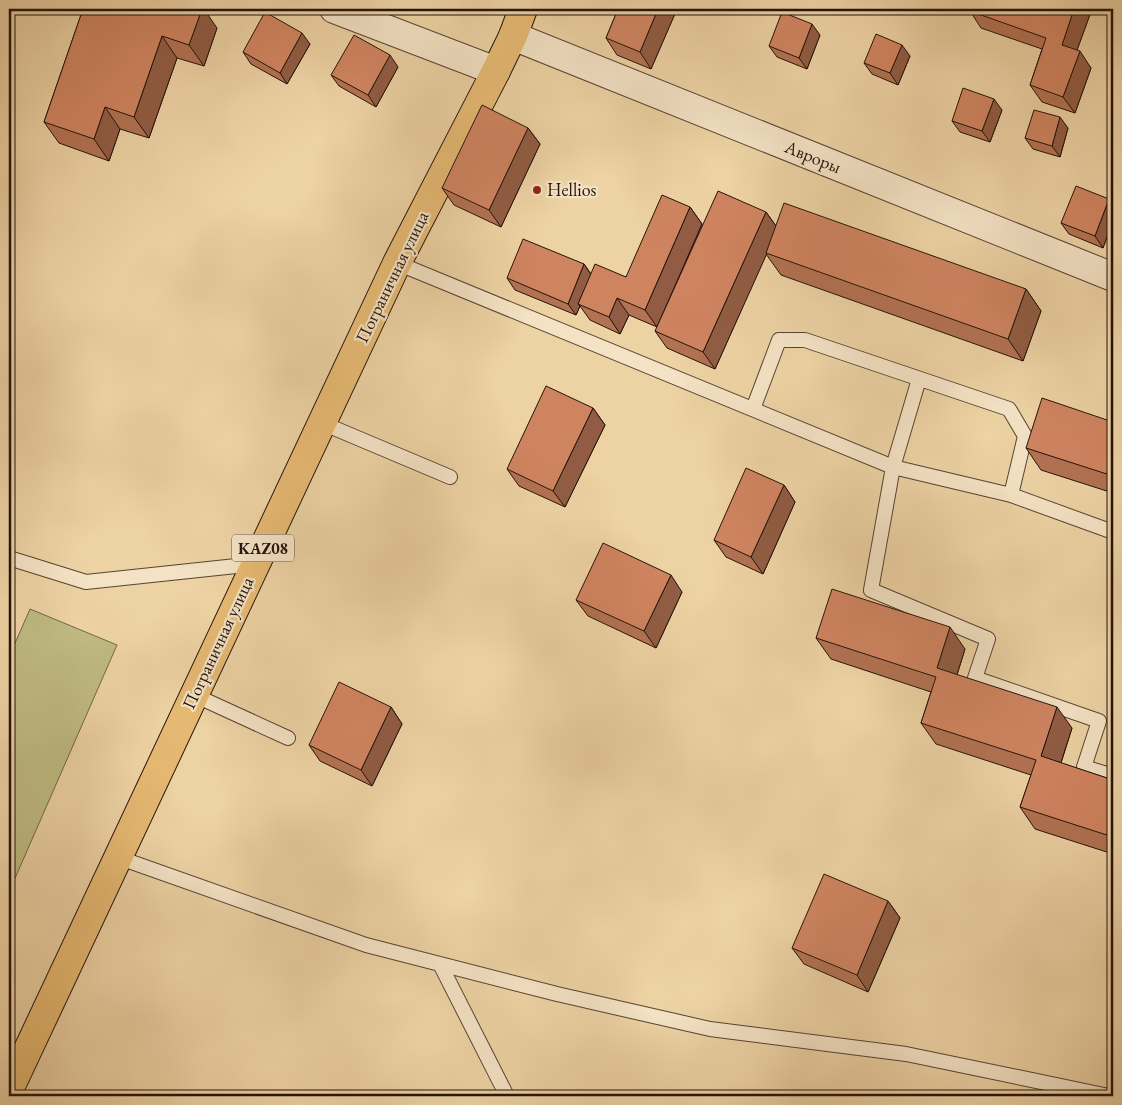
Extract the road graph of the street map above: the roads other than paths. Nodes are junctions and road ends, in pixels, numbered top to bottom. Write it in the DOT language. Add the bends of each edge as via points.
graph roads {
  1 [pos="334,9"];
  2 [pos="523,9"];
  3 [pos="513,36"];
  4 [pos="496,71"];
  5 [pos="397,263"];
  6 [pos="1113,277"];
  7 [pos="919,379"];
  8 [pos="753,409"];
  9 [pos="322,423"];
  10 [pos="893,467"];
  11 [pos="450,477"];
  12 [pos="1011,495"];
  13 [pos="1113,532"];
  14 [pos="9,558"];
  15 [pos="255,564"];
  16 [pos="194,695"];
  17 [pos="288,738"];
  18 [pos="1113,776"];
  19 [pos="118,857"];
  20 [pos="440,964"];
  21 [pos="9,1090"];
  22 [pos="507,1096"];
  23 [pos="1109,1096"];
  1 -- 4 [label="street"];
  2 -- 3 [label="highway, Пограничная улица / KAZ08"];
  3 -- 4 [label="highway, Пограничная улица / KAZ08"];
  3 -- 6 [label="street, Авроры"];
  4 -- 5 [label="highway, Пограничная улица / KAZ08"];
  5 -- 8 [label="lane"];
  5 -- 9 [label="highway, Пограничная улица / KAZ08"];
  7 -- 8 [label="lane" via="805,340 779,340"];
  7 -- 10 [label="lane"];
  7 -- 12 [label="lane" via="1009,409 1025,436"];
  8 -- 10 [label="lane"];
  9 -- 11 [label="lane"];
  9 -- 15 [label="highway, Пограничная улица / KAZ08"];
  10 -- 12 [label="lane"];
  10 -- 18 [label="lane" via="871,590 988,639 975,678 1099,721 1084,768"];
  12 -- 13 [label="lane"];
  14 -- 15 [label="lane" via="86,582"];
  15 -- 16 [label="highway, Пограничная улица / KAZ08"];
  16 -- 17 [label="lane"];
  16 -- 19 [label="highway, Пограничная улица / KAZ08"];
  19 -- 20 [label="lane" via="366,945"];
  19 -- 21 [label="highway, Пограничная улица / KAZ08"];
  20 -- 22 [label="lane"];
  20 -- 23 [label="lane" via="710,1028 906,1054"];
}
